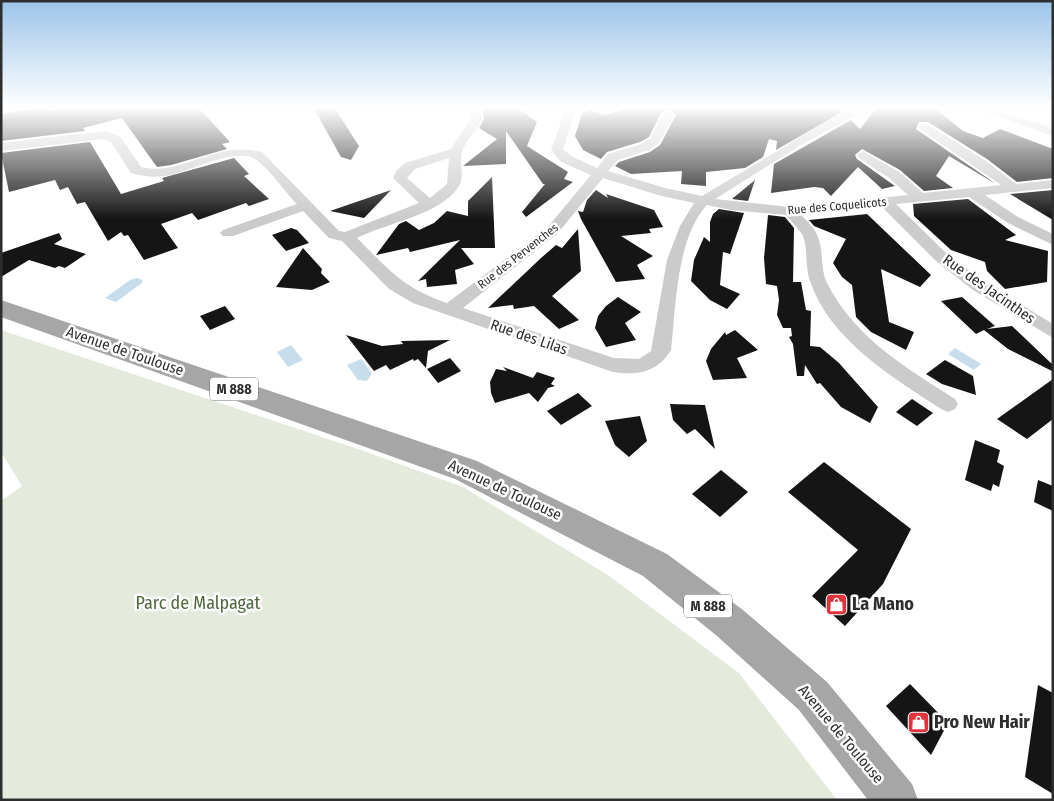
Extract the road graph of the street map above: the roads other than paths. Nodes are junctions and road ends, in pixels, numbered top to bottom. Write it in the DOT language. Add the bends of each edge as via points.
graph roads {
  1 [pos="27,144"];
  2 [pos="118,144"];
  3 [pos="460,144"];
  4 [pos="560,144"];
  5 [pos="649,144"];
  6 [pos="793,144"];
  7 [pos="950,144"];
  8 [pos="1,148"];
  9 [pos="456,151"];
  10 [pos="863,155"];
  11 [pos="599,173"];
  12 [pos="1053,184"];
  13 [pos="1013,188"];
  14 [pos="971,192"];
  15 [pos="920,198"];
  16 [pos="702,201"];
  17 [pos="885,202"];
  18 [pos="429,204"];
  19 [pos="306,205"];
  20 [pos="790,211"];
  21 [pos="228,233"];
  22 [pos="346,237"];
  23 [pos="1053,240"];
  24 [pos="1,308"];
  25 [pos="449,310"];
  26 [pos="1053,332"];
  27 [pos="948,404"];
  28 [pos="896,800"];
  1 -- 8 [label="street, Rue des Lilas"];
  2 -- 19 [label="street, Rue des Lilas" via="136,170 152,173 231,152 258,154"];
  3 -- 9 [label="street"];
  4 -- 11 [label="street, Rue des Coquelicots" via="558,150 566,159"];
  5 -- 11 [label="street, Rue des Pervenches" via="613,158"];
  6 -- 16 [label="street"];
  7 -- 13 [label="street"];
  9 -- 18 [label="street" via="454,183 448,192"];
  9 -- 18 [label="street" via="410,166 400,174 403,182"];
  10 -- 15 [label="street" via="894,175"];
  11 -- 16 [label="street, Rue des Coquelicots"];
  11 -- 25 [label="street, Rue des Pervenches" via="552,231"];
  12 -- 13 [label="street, Rue des Coquelicots"];
  13 -- 14 [label="street, Rue des Coquelicots"];
  14 -- 15 [label="street, Rue des Coquelicots"];
  14 -- 23 [label="street" via="1013,220"];
  15 -- 17 [label="street, Rue des Coquelicots"];
  16 -- 20 [label="street, Rue des Coquelicots"];
  16 -- 25 [label="street, Rue des Lilas" via="678,246 662,350 656,359 643,367 613,366"];
  17 -- 20 [label="street, Rue des Coquelicots"];
  17 -- 26 [label="street, Rue des Jacinthes" via="942,258 979,286"];
  18 -- 22 [label="street"];
  19 -- 21 [label="street"];
  19 -- 22 [label="street, Rue des Lilas" via="334,235"];
  20 -- 27 [label="street" via="810,235 818,281 839,318 861,342 896,370"];
  22 -- 25 [label="street, Rue des Lilas" via="405,292"];
  24 -- 28 [label="main road, Avenue de Toulouse / M 888" via="466,470 655,565 730,623 813,696"];
}
